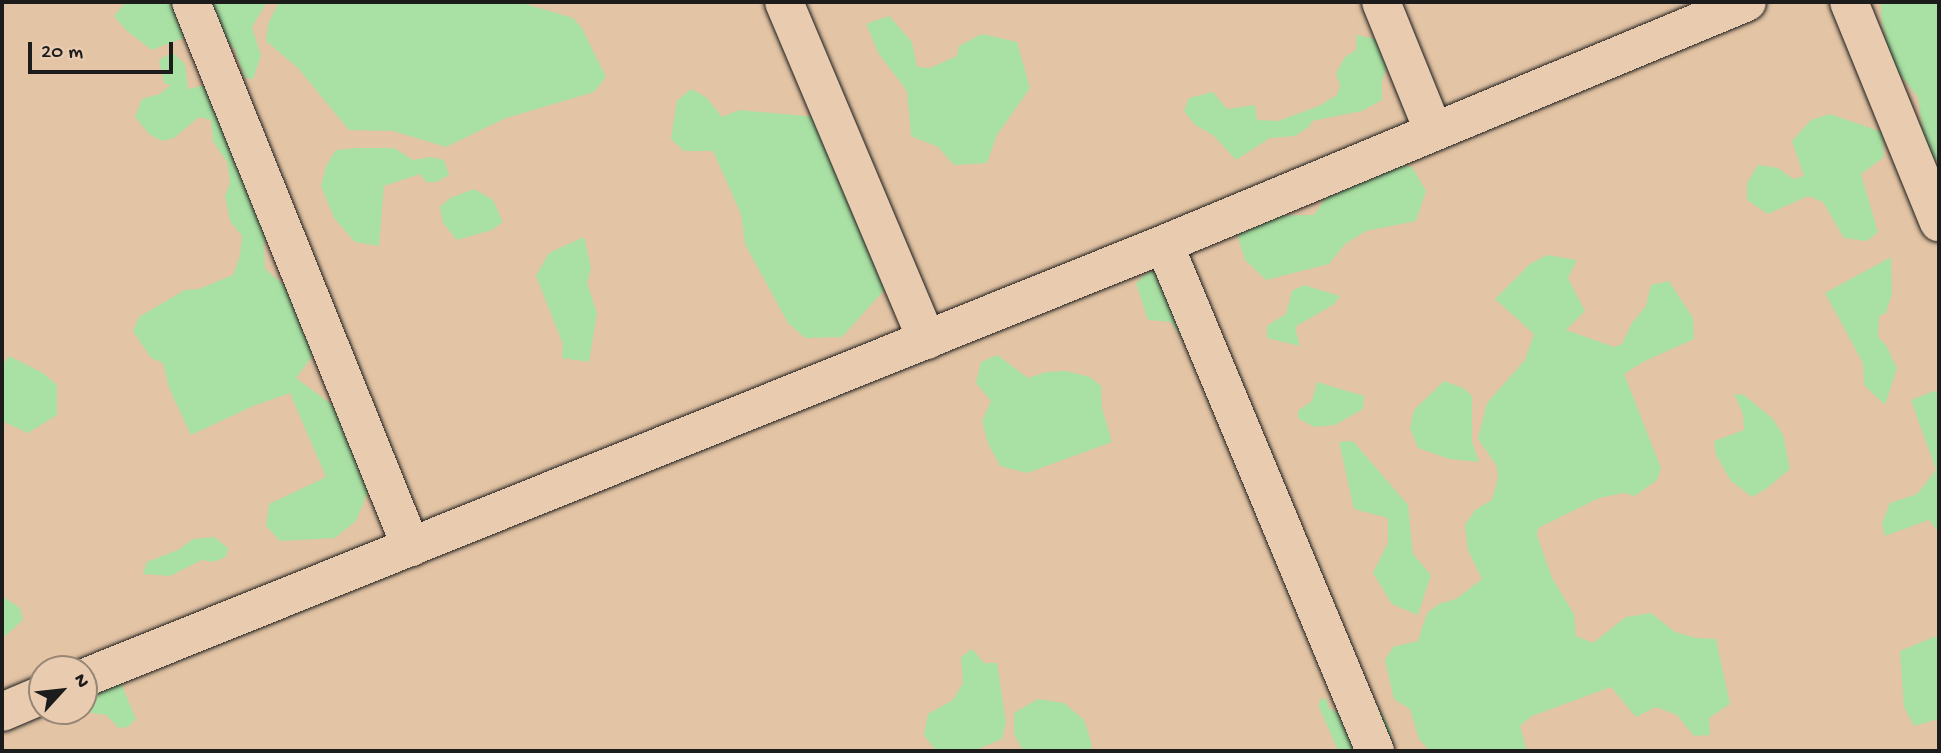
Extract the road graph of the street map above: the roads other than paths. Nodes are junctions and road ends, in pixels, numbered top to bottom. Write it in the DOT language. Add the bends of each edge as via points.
graph roads {
  1 [pos="191,2"];
  2 [pos="784,2"];
  3 [pos="1381,2"];
  4 [pos="1747,2"];
  5 [pos="1849,2"];
  6 [pos="1433,130"];
  7 [pos="1939,222"];
  8 [pos="1164,244"];
  9 [pos="927,340"];
  10 [pos="411,547"];
  11 [pos="98,672"];
  12 [pos="28,701"];
  13 [pos="2,712"];
  14 [pos="1375,751"];
  1 -- 10 [label="street"];
  2 -- 9 [label="street"];
  3 -- 6 [label="street"];
  4 -- 6 [label="street"];
  5 -- 7 [label="street"];
  6 -- 8 [label="street"];
  8 -- 9 [label="street"];
  8 -- 14 [label="street"];
  9 -- 10 [label="street"];
  10 -- 11 [label="street"];
  12 -- 13 [label="street"];
}
